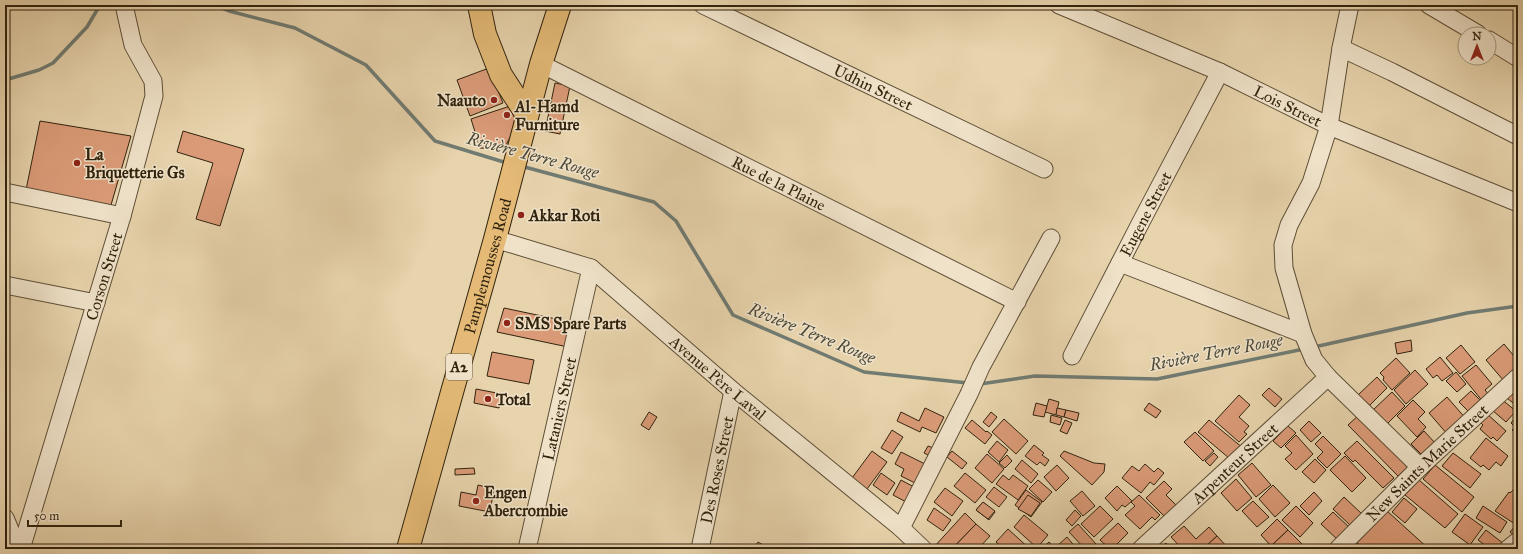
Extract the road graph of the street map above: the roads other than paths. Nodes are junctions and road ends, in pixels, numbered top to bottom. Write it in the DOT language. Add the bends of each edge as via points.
graph roads {
  1 [pos="479,5"];
  2 [pos="560,5"];
  3 [pos="703,5"];
  4 [pos="1059,5"];
  5 [pos="1350,5"];
  6 [pos="1429,5"];
  7 [pos="124,8"];
  8 [pos="1464,26"];
  9 [pos="1497,45"];
  10 [pos="1341,48"];
  11 [pos="1518,58"];
  12 [pos="541,64"];
  13 [pos="1220,72"];
  14 [pos="527,115"];
  15 [pos="1329,126"];
  16 [pos="1518,136"];
  17 [pos="1044,169"];
  18 [pos="5,192"];
  19 [pos="1518,203"];
  20 [pos="122,216"];
  21 [pos="1051,238"];
  22 [pos="495,239"];
  23 [pos="1120,263"];
  24 [pos="591,268"];
  25 [pos="5,285"];
  26 [pos="1017,302"];
  27 [pos="96,303"];
  28 [pos="1305,339"];
  29 [pos="1072,356"];
  30 [pos="1328,377"];
  31 [pos="1518,378"];
  32 [pos="733,391"];
  33 [pos="1420,467"];
  34 [pos="5,518"];
  35 [pos="901,528"];
  36 [pos="1518,541"];
  37 [pos="917,547"];
  38 [pos="18,549"];
  39 [pos="21,549"];
  40 [pos="408,549"];
  41 [pos="527,549"];
  42 [pos="700,549"];
  43 [pos="1141,549"];
  44 [pos="1338,549"];
  45 [pos="1508,549"];
  1 -- 14 [label="main road" via="485,34 501,75"];
  2 -- 12 [label="main road, Pamplemousses Road / A2"];
  3 -- 17 [label="street, Udhin Street"];
  4 -- 13 [label="street, Lois Street"];
  5 -- 10 [label="street"];
  6 -- 8 [label="street"];
  7 -- 20 [label="street, Corson Street" via="133,45 153,81 154,96"];
  9 -- 11 [label="street"];
  10 -- 15 [label="street"];
  10 -- 16 [label="street"];
  12 -- 14 [label="main road, Pamplemousses Road / A2"];
  12 -- 26 [label="street, Rue de la Plaine"];
  13 -- 15 [label="street, Lois Street"];
  13 -- 23 [label="street, Eugene Street"];
  14 -- 22 [label="main road, Pamplemousses Road / A2"];
  15 -- 19 [label="street, Lois Street"];
  15 -- 28 [label="street" via="1311,183 1283,245 1284,268"];
  18 -- 20 [label="street"];
  20 -- 27 [label="street, Corson Street"];
  21 -- 26 [label="street"];
  22 -- 24 [label="street, Avenue Père Laval"];
  22 -- 40 [label="main road, Pamplemousses Road / A2"];
  23 -- 28 [label="street"];
  23 -- 29 [label="street, Eugene Street"];
  24 -- 32 [label="street, Avenue Père Laval"];
  24 -- 41 [label="street, Lataniers Street"];
  25 -- 27 [label="street"];
  26 -- 35 [label="street" via="981,367"];
  27 -- 39 [label="street, Corson Street"];
  28 -- 30 [label="street" via="1314,360"];
  30 -- 33 [label="street"];
  30 -- 43 [label="street, Arpenteur Street"];
  31 -- 33 [label="street, New Saints Marie Street"];
  32 -- 35 [label="street, Avenue Père Laval"];
  32 -- 42 [label="street, Des Roses Street"];
  33 -- 44 [label="street, New Saints Marie Street"];
  34 -- 38 [label="street"];
  35 -- 37 [label="street, Avenue Père Laval"];
  36 -- 45 [label="street"];
}
